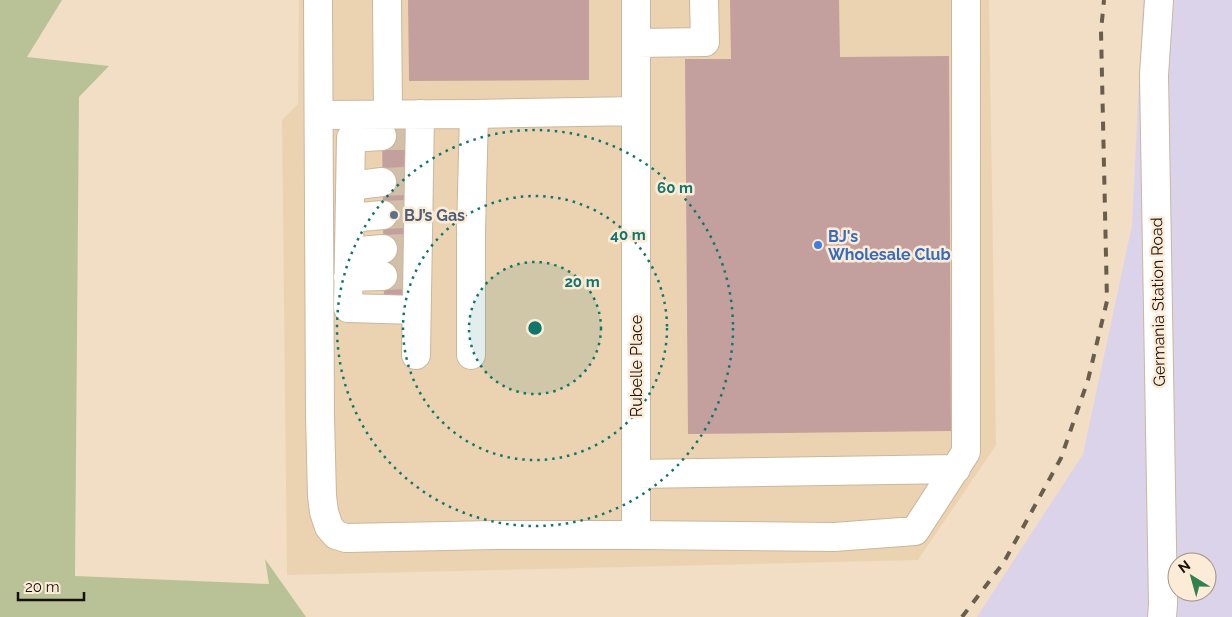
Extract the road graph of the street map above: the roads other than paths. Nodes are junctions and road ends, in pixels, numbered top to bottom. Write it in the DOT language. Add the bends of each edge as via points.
graph roads {
  1 [pos="318,0"];
  2 [pos="387,0"];
  3 [pos="636,0"];
  4 [pos="704,0"];
  5 [pos="966,0"];
  6 [pos="1159,0"];
  7 [pos="636,43"];
  8 [pos="636,111"];
  9 [pos="474,114"];
  10 [pos="319,115"];
  11 [pos="403,137"];
  12 [pos="319,169"];
  13 [pos="351,169"];
  14 [pos="402,181"];
  15 [pos="402,214"];
  16 [pos="350,218"];
  17 [pos="402,262"];
  18 [pos="348,276"];
  19 [pos="320,299"];
  20 [pos="416,310"];
  21 [pos="416,355"];
  22 [pos="471,355"];
  23 [pos="956,468"];
  24 [pos="636,474"];
  25 [pos="636,535"];
  26 [pos="1162,610"];
  1 -- 10 [label="street"];
  2 -- 11 [label="street"];
  3 -- 7 [label="street, Rubelle Place"];
  4 -- 7 [label="street" via="705,42"];
  5 -- 23 [label="street" via="966,452"];
  6 -- 26 [label="street, Germania Station Road" via="1154,75"];
  7 -- 8 [label="street, Rubelle Place"];
  8 -- 9 [label="street"];
  8 -- 24 [label="street, Rubelle Place"];
  9 -- 11 [label="street"];
  9 -- 22 [label="street"];
  10 -- 11 [label="street"];
  10 -- 12 [label="street"];
  11 -- 13 [label="street" via="351,138"];
  11 -- 14 [label="street"];
  12 -- 13 [label="street"];
  12 -- 19 [label="street"];
  13 -- 14 [label="street"];
  13 -- 16 [label="street"];
  14 -- 15 [label="street"];
  15 -- 16 [label="street"];
  15 -- 17 [label="street"];
  16 -- 18 [label="street"];
  17 -- 18 [label="street"];
  17 -- 20 [label="street"];
  18 -- 19 [label="street"];
  18 -- 20 [label="street" via="348,308"];
  19 -- 25 [label="street" via="322,496 324,512 336,535 346,538"];
  20 -- 21 [label="street"];
  23 -- 24 [label="street"];
  23 -- 25 [label="street" via="916,531 834,537"];
  24 -- 25 [label="street, Rubelle Place"];
}
